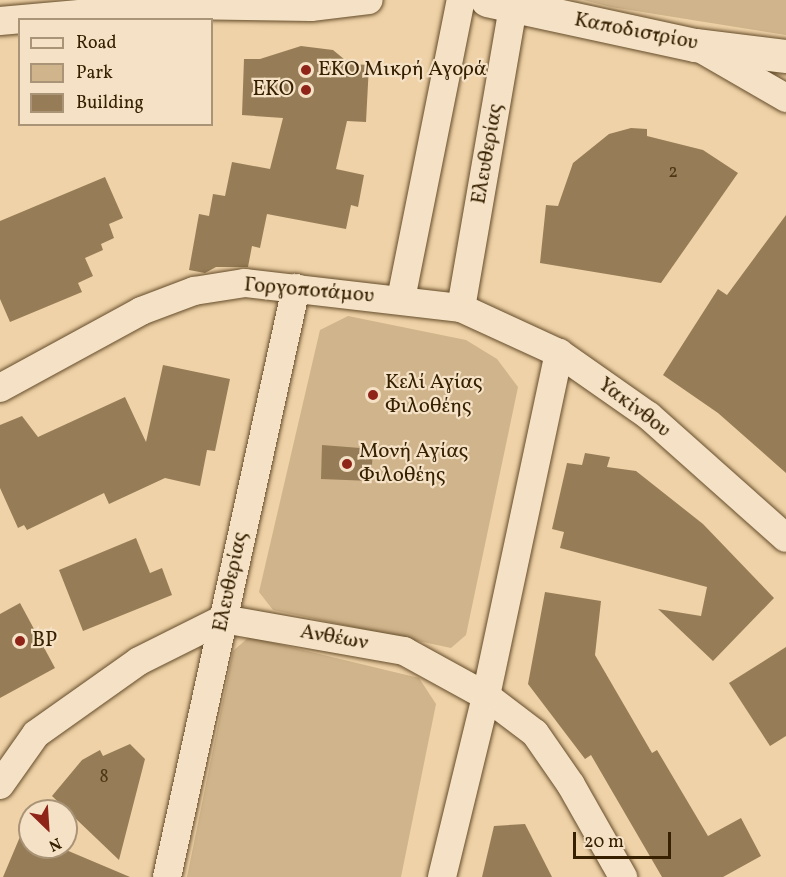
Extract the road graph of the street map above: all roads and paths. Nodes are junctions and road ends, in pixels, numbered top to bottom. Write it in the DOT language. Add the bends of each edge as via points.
graph roads {
  1 [pos="369,0"];
  2 [pos="461,0"];
  3 [pos="505,2"];
  4 [pos="188,3"];
  5 [pos="31,18"];
  6 [pos="18,19"];
  7 [pos="0,21"];
  8 [pos="694,45"];
  9 [pos="786,56"];
  10 [pos="786,98"];
  11 [pos="296,288"];
  12 [pos="401,299"];
  13 [pos="461,308"];
  14 [pos="559,353"];
  15 [pos="0,388"];
  16 [pos="786,538"];
  17 [pos="223,619"];
  18 [pos="486,696"];
  19 [pos="0,786"];
  20 [pos="167,877"];
  21 [pos="442,877"];
  22 [pos="623,877"];
  1 -- 4 [label="street" via="311,7"];
  2 -- 12 [label="street"];
  3 -- 8 [label="main road, Καποδιστρίου"];
  3 -- 13 [label="street, Ελευθερίας"];
  4 -- 5 [label="street"];
  6 -- 7 [label="street"];
  8 -- 9 [label="main road, Καποδιστρίου"];
  8 -- 10 [label="street"];
  11 -- 12 [label="street, Γοργοποτάμου"];
  11 -- 15 [label="street, Γοργοποτάμου" via="245,283 194,291 141,311"];
  11 -- 17 [label="street, Ελευθερίας"];
  12 -- 13 [label="street, Γοργοποτάμου"];
  13 -- 14 [label="street, Υακίνθου"];
  14 -- 16 [label="street, Υακίνθου" via="649,416"];
  14 -- 18 [label="street"];
  17 -- 18 [label="street, Ανθέων" via="404,651"];
  17 -- 19 [label="street" via="139,661 36,734"];
  17 -- 20 [label="street, Ελευθερίας"];
  18 -- 21 [label="street"];
  18 -- 22 [label="street, Ανθέων" via="535,733 571,785"];
}
